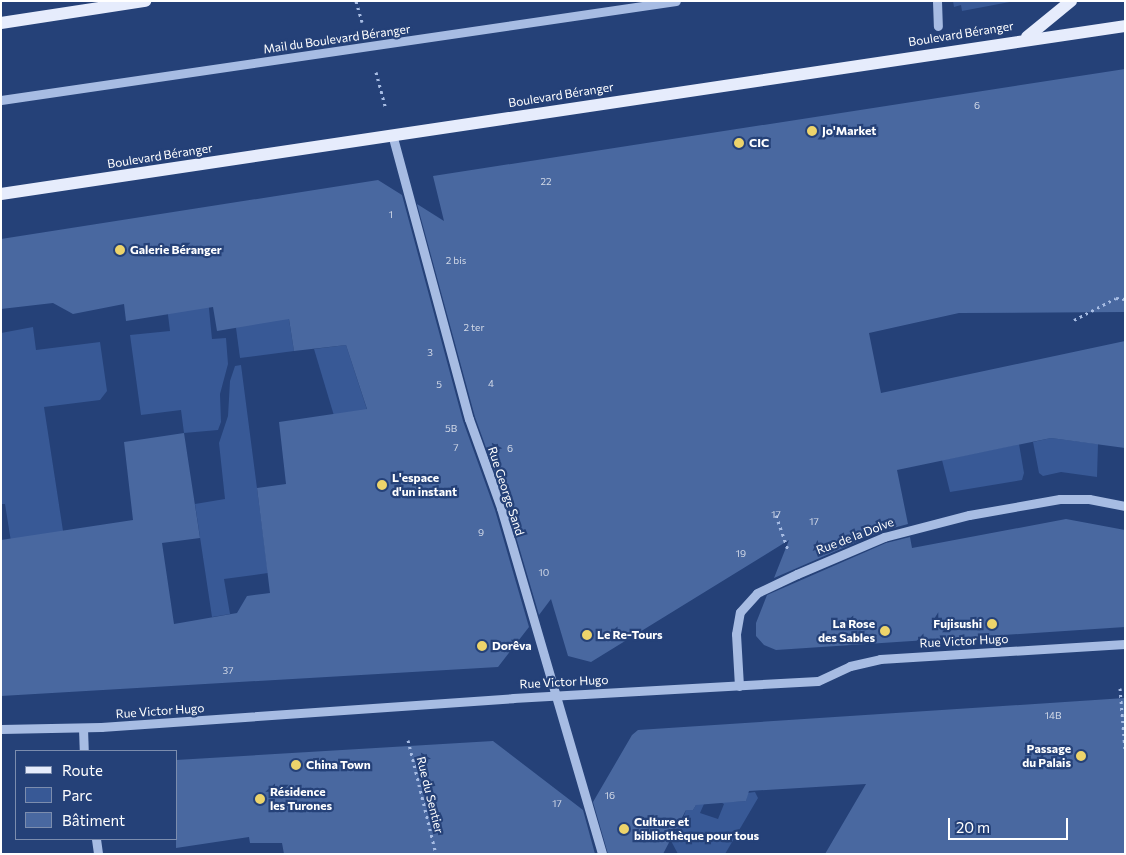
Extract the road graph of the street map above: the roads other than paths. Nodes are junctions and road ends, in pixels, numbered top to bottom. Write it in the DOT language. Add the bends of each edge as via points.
graph roads {
  1 [pos="145,1"];
  2 [pos="676,1"];
  3 [pos="937,1"];
  4 [pos="1071,1"];
  5 [pos="1,23"];
  6 [pos="938,26"];
  7 [pos="1125,26"];
  8 [pos="1025,38"];
  9 [pos="1,100"];
  10 [pos="392,134"];
  11 [pos="1,194"];
  12 [pos="1125,506"];
  13 [pos="1125,644"];
  14 [pos="739,686"];
  15 [pos="554,696"];
  16 [pos="83,728"];
  17 [pos="1,729"];
  18 [pos="84,750"];
  19 [pos="96,840"];
  20 [pos="98,854"];
  21 [pos="602,854"];
  1 -- 5 [label="main road"];
  2 -- 9 [label="street, Mail du Boulevard Béranger"];
  3 -- 6 [label="street"];
  4 -- 8 [label="main road"];
  7 -- 8 [label="main road, Boulevard Béranger"];
  8 -- 10 [label="main road, Boulevard Béranger"];
  10 -- 11 [label="main road, Boulevard Béranger"];
  10 -- 15 [label="street, Rue George Sand" via="469,420 500,508"];
  12 -- 14 [label="street, Rue de la Dolve" via="1089,499 1060,499 969,516 884,536 797,574 757,593 740,612 736,634"];
  13 -- 14 [label="street, Rue Victor Hugo" via="880,659 850,666 818,682"];
  14 -- 15 [label="street, Rue Victor Hugo"];
  15 -- 16 [label="street, Rue Victor Hugo"];
  15 -- 21 [label="street, Rue George Sand"];
  16 -- 17 [label="street, Rue Victor Hugo"];
  16 -- 18 [label="street"];
  19 -- 20 [label="street"];
}
